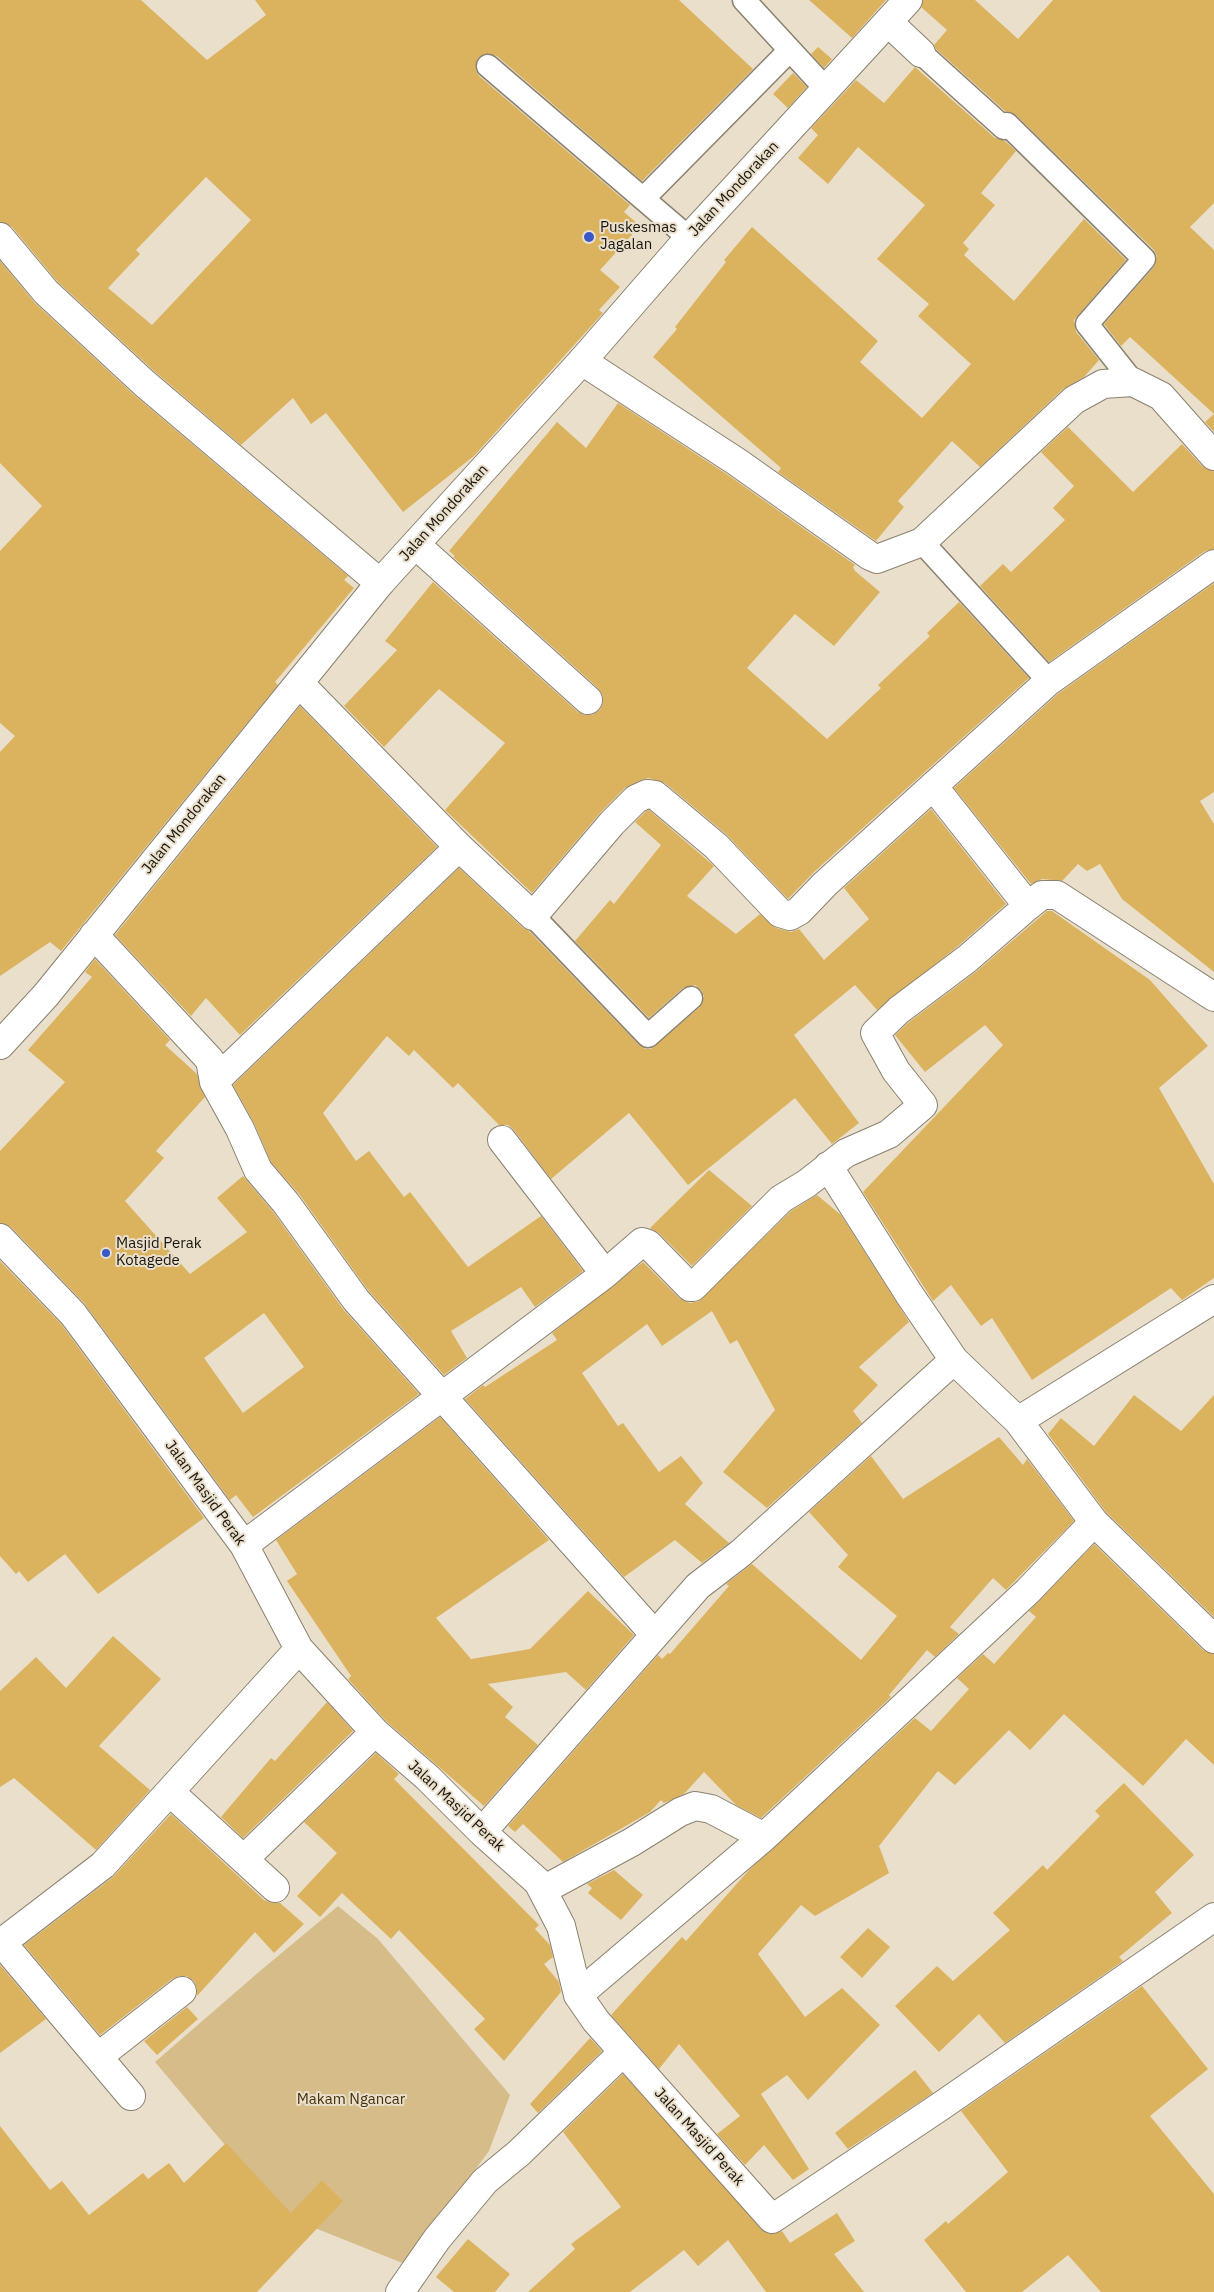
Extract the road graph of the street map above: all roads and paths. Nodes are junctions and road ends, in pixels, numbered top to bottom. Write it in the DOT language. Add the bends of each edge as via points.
graph roads {
  1 [pos="744,0"];
  2 [pos="908,0"];
  3 [pos="888,22"];
  4 [pos="790,50"];
  5 [pos="922,53"];
  6 [pos="488,66"];
  7 [pos="826,89"];
  8 [pos="644,198"];
  9 [pos="0,237"];
  10 [pos="689,238"];
  11 [pos="582,361"];
  12 [pos="1133,382"];
  13 [pos="1214,456"];
  14 [pos="922,542"];
  15 [pos="416,545"];
  16 [pos="1214,564"];
  17 [pos="380,583"];
  18 [pos="1049,681"];
  19 [pos="300,684"];
  20 [pos="588,700"];
  21 [pos="934,786"];
  22 [pos="459,847"];
  23 [pos="1028,906"];
  24 [pos="534,916"];
  25 [pos="94,935"];
  26 [pos="691,998"];
  27 [pos="1214,998"];
  28 [pos="0,1045"];
  29 [pos="214,1082"];
  30 [pos="502,1140"];
  31 [pos="828,1166"];
  32 [pos="0,1238"];
  33 [pos="605,1274"];
  34 [pos="1214,1299"];
  35 [pos="954,1360"];
  36 [pos="443,1397"];
  37 [pos="1018,1421"];
  38 [pos="1094,1522"];
  39 [pos="244,1546"];
  40 [pos="654,1635"];
  41 [pos="1214,1639"];
  42 [pos="299,1649"];
  43 [pos="375,1732"];
  44 [pos="170,1792"];
  45 [pos="482,1832"];
  46 [pos="764,1837"];
  47 [pos="244,1859"];
  48 [pos="275,1888"];
  49 [pos="543,1890"];
  50 [pos="1214,1917"];
  51 [pos="1,1944"];
  52 [pos="182,1991"];
  53 [pos="578,1994"];
  54 [pos="626,2055"];
  55 [pos="99,2056"];
  56 [pos="132,2096"];
  57 [pos="400,2292"];
  1 -- 4 [label="lane"];
  2 -- 3 [label="street, Jalan Mondorakan"];
  3 -- 5 [label="street"];
  3 -- 7 [label="street, Jalan Mondorakan"];
  4 -- 7 [label="lane"];
  4 -- 8 [label="lane"];
  5 -- 12 [label="lane" via="1004,128 1007,124 1144,259 1087,324"];
  6 -- 8 [label="lane"];
  7 -- 10 [label="street, Jalan Mondorakan"];
  8 -- 10 [label="lane"];
  9 -- 17 [label="street" via="46,292 144,383"];
  10 -- 11 [label="street, Jalan Mondorakan"];
  11 -- 14 [label="street" via="737,462 870,556 880,559"];
  11 -- 15 [label="street, Jalan Mondorakan"];
  12 -- 13 [label="street" via="1161,396"];
  12 -- 14 [label="street" via="1104,384 1074,400"];
  14 -- 18 [label="lane"];
  15 -- 17 [label="street, Jalan Mondorakan"];
  15 -- 20 [label="street"];
  16 -- 18 [label="street"];
  17 -- 19 [label="street, Jalan Mondorakan"];
  18 -- 21 [label="street"];
  19 -- 22 [label="street"];
  19 -- 25 [label="street, Jalan Mondorakan"];
  21 -- 23 [label="street"];
  21 -- 24 [label="street" via="790,916 780,913 716,846 655,795 647,794 636,799 612,823"];
  22 -- 24 [label="street"];
  22 -- 29 [label="street"];
  23 -- 27 [label="street" via="1042,895 1058,895"];
  23 -- 31 [label="street" via="875,1033 896,1071 923,1106 889,1134 846,1152"];
  24 -- 26 [label="lane" via="648,1036"];
  25 -- 28 [label="street, Jalan Mondorakan"];
  25 -- 29 [label="street" via="210,1060"];
  29 -- 36 [label="street" via="258,1170 356,1300"];
  30 -- 33 [label="street"];
  31 -- 33 [label="street" via="781,1200 694,1287 690,1287 646,1242"];
  31 -- 35 [label="street"];
  32 -- 39 [label="street, Jalan Masjid Perak" via="73,1314"];
  33 -- 36 [label="street"];
  34 -- 37 [label="street"];
  35 -- 37 [label="street"];
  35 -- 40 [label="street" via="741,1553 698,1586"];
  36 -- 39 [label="street"];
  36 -- 40 [label="street"];
  37 -- 38 [label="street"];
  38 -- 41 [label="street"];
  38 -- 46 [label="street" via="1028,1591"];
  39 -- 42 [label="street, Jalan Masjid Perak"];
  40 -- 45 [label="street"];
  42 -- 43 [label="street, Jalan Masjid Perak"];
  42 -- 44 [label="street"];
  43 -- 45 [label="street, Jalan Masjid Perak" via="428,1778"];
  43 -- 47 [label="street"];
  44 -- 47 [label="street"];
  44 -- 51 [label="street" via="103,1865"];
  45 -- 49 [label="street, Jalan Masjid Perak"];
  46 -- 49 [label="street" via="711,1809 695,1806"];
  46 -- 53 [label="street"];
  47 -- 48 [label="street"];
  49 -- 53 [label="street, Jalan Masjid Perak" via="561,1926"];
  50 -- 54 [label="street, Jalan Masjid Perak" via="772,2219"];
  51 -- 55 [label="street"];
  52 -- 55 [label="street"];
  53 -- 54 [label="street, Jalan Masjid Perak" via="596,2021"];
  54 -- 57 [label="street" via="615,2060 519,2154 485,2182 437,2239"];
  55 -- 56 [label="street"];
}
